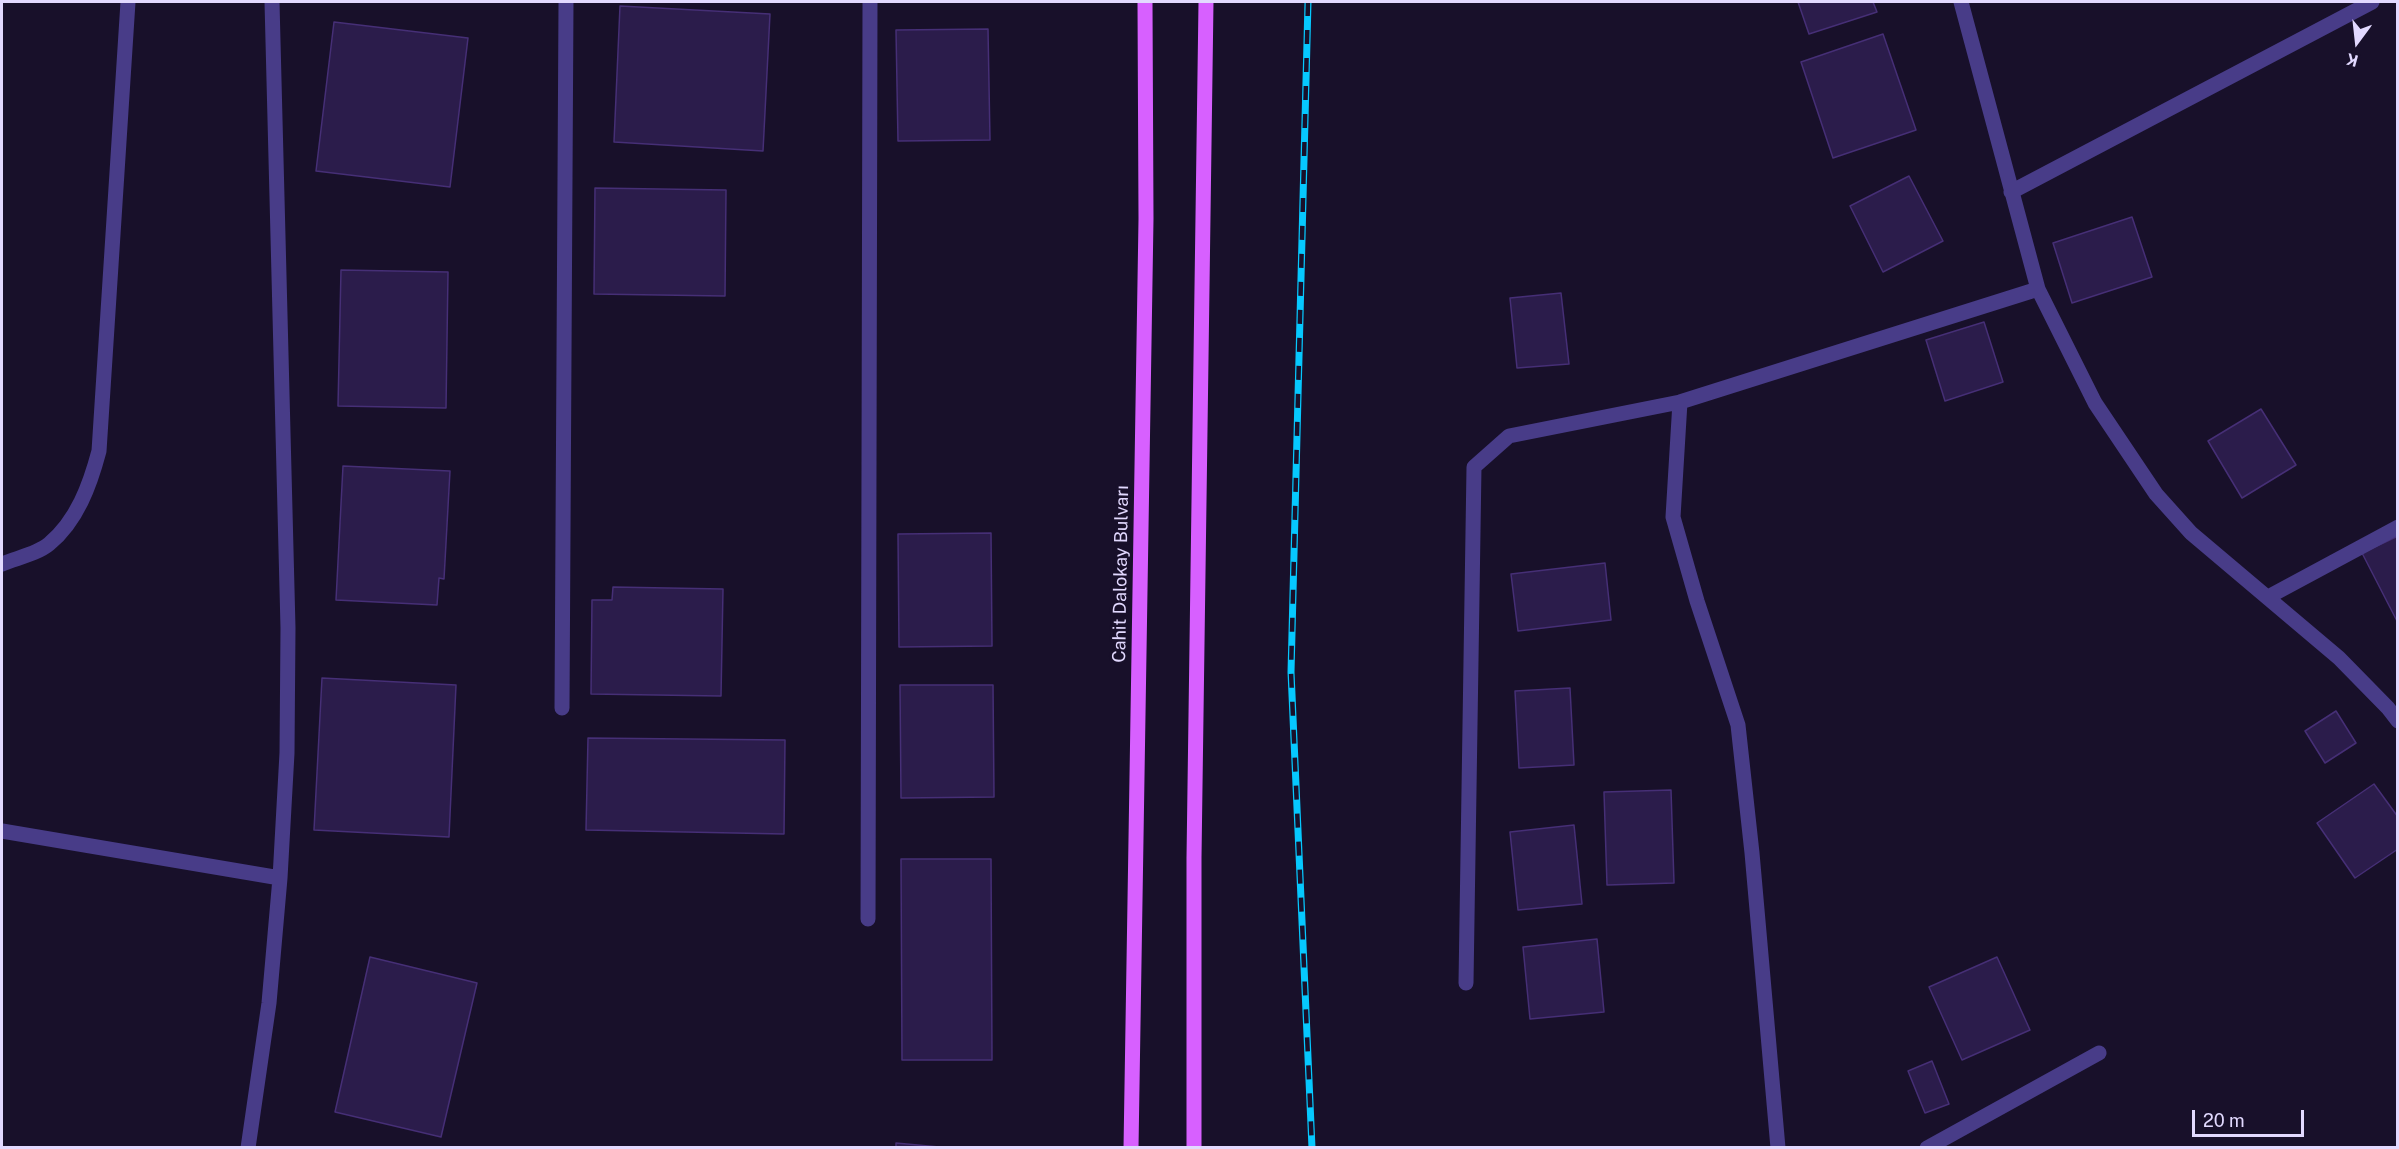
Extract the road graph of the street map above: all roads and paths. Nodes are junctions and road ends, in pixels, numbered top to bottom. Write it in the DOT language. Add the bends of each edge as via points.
graph roads {
  1 [pos="128,2"];
  2 [pos="272,2"];
  3 [pos="566,2"];
  4 [pos="870,2"];
  5 [pos="1145,2"];
  6 [pos="1206,2"];
  7 [pos="1961,2"];
  8 [pos="2372,2"];
  9 [pos="2011,192"];
  10 [pos="2038,290"];
  11 [pos="1680,402"];
  12 [pos="2397,527"];
  13 [pos="2,564"];
  14 [pos="2268,597"];
  15 [pos="562,708"];
  16 [pos="2397,721"];
  17 [pos="2,831"];
  18 [pos="280,878"];
  19 [pos="868,919"];
  20 [pos="1466,983"];
  21 [pos="2099,1053"];
  22 [pos="248,1148"];
  23 [pos="1131,1148"];
  24 [pos="1194,1148"];
  25 [pos="1778,1148"];
  26 [pos="1928,1148"];
  1 -- 13 [label="street" via="99,451 92,479 65,526 47,545"];
  2 -- 18 [label="street" via="288,628"];
  3 -- 15 [label="street"];
  4 -- 19 [label="street"];
  5 -- 23 [label="main road, Cahit Dalokay Bulvarı" via="1146,219"];
  6 -- 24 [label="main road" via="1194,857"];
  7 -- 9 [label="street"];
  8 -- 9 [label="street"];
  9 -- 10 [label="street"];
  10 -- 11 [label="street"];
  10 -- 14 [label="street" via="2095,403 2156,494 2191,533"];
  11 -- 20 [label="street" via="1509,436 1474,467"];
  11 -- 25 [label="street" via="1673,517 1738,725"];
  12 -- 14 [label="street"];
  14 -- 16 [label="street" via="2339,658"];
  17 -- 18 [label="street"];
  18 -- 22 [label="street" via="269,1003"];
  21 -- 26 [label="street"];
}
